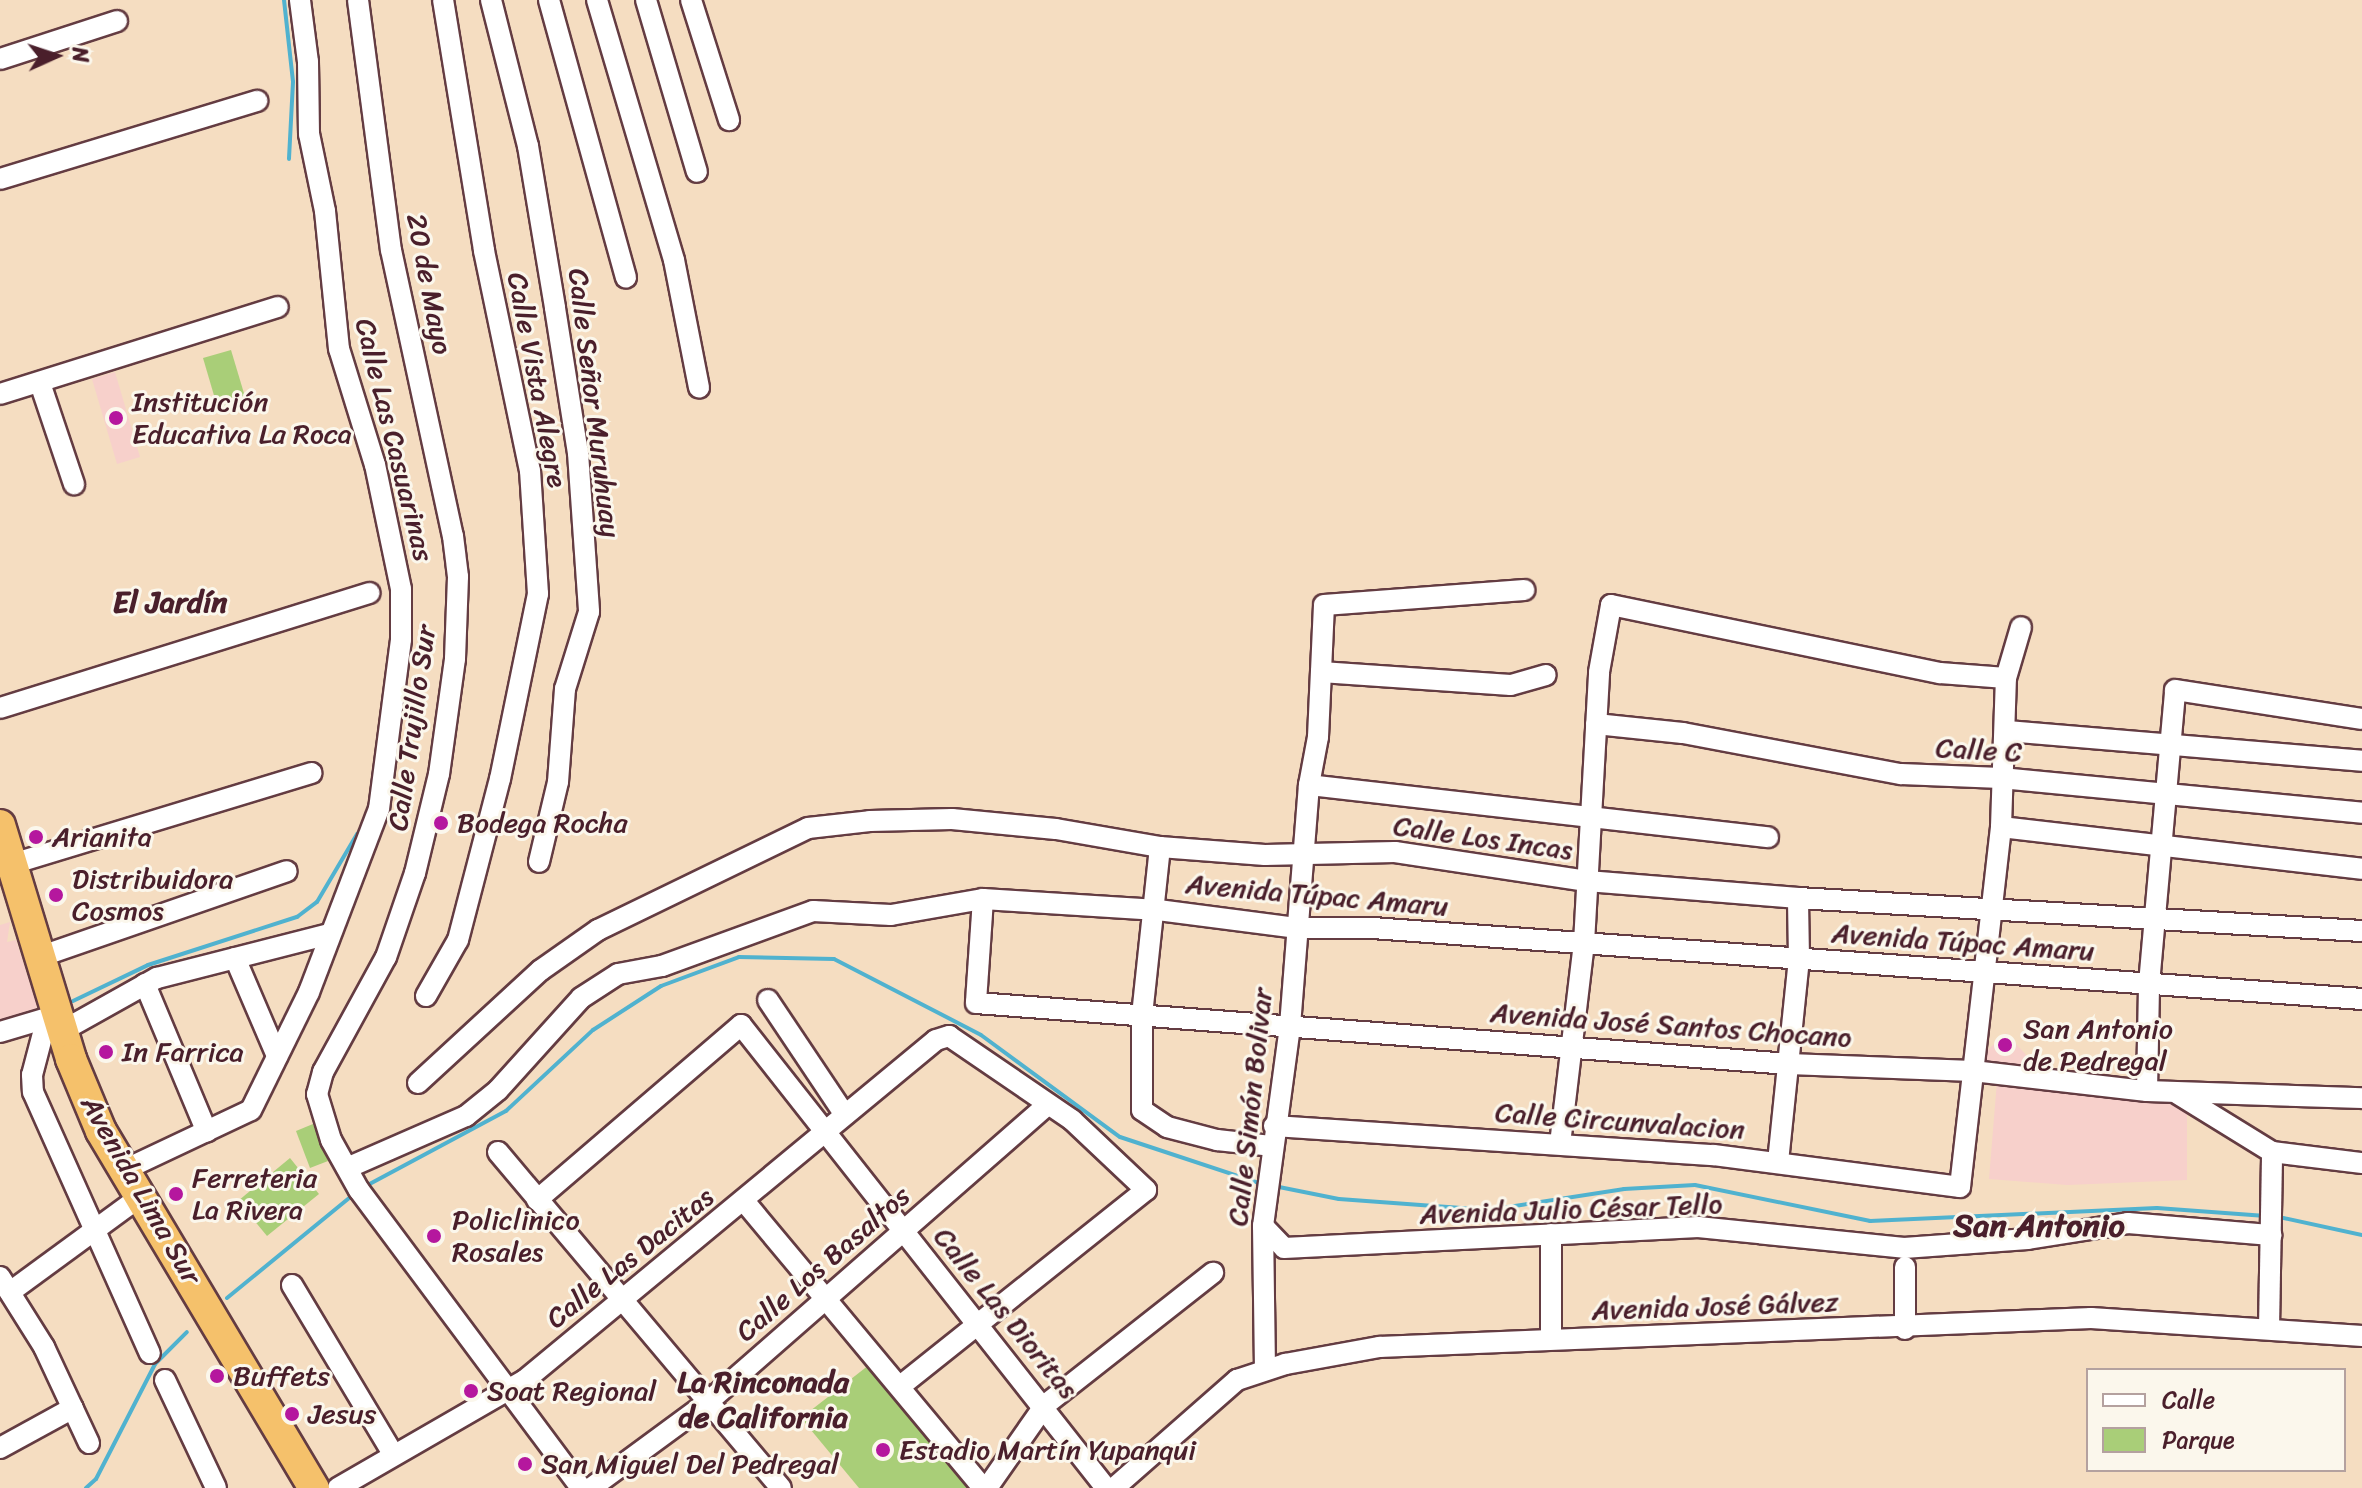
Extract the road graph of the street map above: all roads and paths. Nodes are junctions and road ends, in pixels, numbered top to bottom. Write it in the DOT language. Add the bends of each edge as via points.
graph roads {
  1 [pos="300,0"];
  2 [pos="358,0"];
  3 [pos="443,0"];
  4 [pos="491,0"];
  5 [pos="549,0"];
  6 [pos="597,0"];
  7 [pos="646,0"];
  8 [pos="691,0"];
  9 [pos="117,21"];
  10 [pos="0,59"];
  11 [pos="257,101"];
  12 [pos="729,120"];
  13 [pos="697,172"];
  14 [pos="0,179"];
  15 [pos="626,278"];
  16 [pos="278,307"];
  17 [pos="40,383"];
  18 [pos="699,388"];
  19 [pos="0,394"];
  20 [pos="74,484"];
  21 [pos="458,577"];
  22 [pos="1524,590"];
  23 [pos="370,593"];
  24 [pos="2021,627"];
  25 [pos="1321,672"];
  26 [pos="1546,675"];
  27 [pos="2006,678"];
  28 [pos="0,708"];
  29 [pos="2362,719"];
  30 [pos="1596,724"];
  31 [pos="2007,731"];
  32 [pos="2173,742"];
  33 [pos="2362,761"];
  34 [pos="311,773"];
  35 [pos="2001,778"];
  36 [pos="1309,785"];
  37 [pos="2164,793"];
  38 [pos="2362,813"];
  39 [pos="1592,817"];
  40 [pos="0,825"];
  41 [pos="2001,827"];
  42 [pos="1768,837"];
  43 [pos="2160,845"];
  44 [pos="1160,847"];
  45 [pos="1304,852"];
  46 [pos="539,862"];
  47 [pos="12,864"];
  48 [pos="2362,869"];
  49 [pos="287,871"];
  50 [pos="1587,881"];
  51 [pos="1798,898"];
  52 [pos="983,899"];
  53 [pos="1991,906"];
  54 [pos="1158,910"];
  55 [pos="2155,916"];
  56 [pos="1296,928"];
  57 [pos="2362,931"];
  58 [pos="329,934"];
  59 [pos="1584,943"];
  60 [pos="39,957"];
  61 [pos="235,958"];
  62 [pos="1799,958"];
  63 [pos="1981,971"];
  64 [pos="145,984"];
  65 [pos="2149,984"];
  66 [pos="426,996"];
  67 [pos="2362,999"];
  68 [pos="768,1000"];
  69 [pos="1142,1016"];
  70 [pos="54,1025"];
  71 [pos="1290,1026"];
  72 [pos="0,1032"];
  73 [pos="1573,1047"];
  74 [pos="277,1056"];
  75 [pos="1789,1064"];
  76 [pos="1973,1071"];
  77 [pos="418,1083"];
  78 [pos="2147,1091"];
  79 [pos="2175,1092"];
  80 [pos="2362,1098"];
  81 [pos="1048,1104"];
  82 [pos="845,1115"];
  83 [pos="207,1132"];
  84 [pos="825,1133"];
  85 [pos="1273,1136"];
  86 [pos="1560,1144"];
  87 [pos="498,1152"];
  88 [pos="2272,1152"];
  89 [pos="1778,1162"];
  90 [pos="2362,1163"];
  91 [pos="347,1168"];
  92 [pos="124,1170"];
  93 [pos="140,1197"];
  94 [pos="537,1200"];
  95 [pos="744,1201"];
  96 [pos="1263,1226"];
  97 [pos="904,1231"];
  98 [pos="96,1233"];
  99 [pos="1551,1234"];
  100 [pos="2272,1235"];
  101 [pos="1905,1267"];
  102 [pos="1213,1273"];
  103 [pos="292,1285"];
  104 [pos="6,1294"];
  105 [pos="827,1295"];
  106 [pos="622,1302"];
  107 [pos="980,1325"];
  108 [pos="1905,1329"];
  109 [pos="2269,1329"];
  110 [pos="2362,1336"];
  111 [pos="1551,1338"];
  112 [pos="150,1353"];
  113 [pos="1265,1369"];
  114 [pos="165,1380"];
  115 [pos="902,1385"];
  116 [pos="505,1388"];
  117 [pos="708,1402"];
  118 [pos="1045,1405"];
  119 [pos="73,1408"];
  120 [pos="3,1442"];
  121 [pos="89,1443"];
  122 [pos="393,1454"];
  123 [pos="216,1488"];
  124 [pos="314,1488"];
  125 [pos="338,1488"];
  126 [pos="581,1488"];
  127 [pos="591,1488"];
  128 [pos="781,1488"];
  129 [pos="985,1488"];
  130 [pos="1106,1488"];
  131 [pos="1114,1488"];
  1 -- 58 [label="street, Calle Las Casuarinas" via="309,134 325,211 339,349 375,465 401,589 401,639 379,809"];
  2 -- 21 [label="street, 20 de Mayo" via="391,250"];
  3 -- 66 [label="street, Calle Vista Alegre" via="484,250 530,471 538,594 500,779 458,940"];
  4 -- 46 [label="street, Calle Señor Muruhuay" via="528,146 578,453 589,612 565,689 558,782"];
  5 -- 15 [label="street"];
  6 -- 18 [label="street" via="674,260"];
  7 -- 13 [label="street"];
  8 -- 12 [label="street"];
  9 -- 10 [label="street"];
  11 -- 14 [label="street"];
  16 -- 17 [label="street"];
  17 -- 19 [label="street"];
  17 -- 20 [label="street"];
  21 -- 91 [label="street, Calle Trujillo Sur" via="455,659 429,826 386,957 323,1072 317,1094"];
  22 -- 25 [label="street, Calle Simón Bolivar" via="1324,605"];
  23 -- 28 [label="street"];
  24 -- 27 [label="street"];
  25 -- 26 [label="street" via="1511,685"];
  25 -- 36 [label="street, Calle Simón Bolivar"];
  27 -- 30 [label="street" via="1940,673 1611,605"];
  27 -- 31 [label="street"];
  29 -- 32 [label="street" via="2175,690"];
  30 -- 35 [label="street, Calle C" via="1683,733 1901,774"];
  30 -- 39 [label="street"];
  31 -- 32 [label="street"];
  31 -- 35 [label="street"];
  32 -- 33 [label="street"];
  32 -- 37 [label="street"];
  34 -- 47 [label="street"];
  35 -- 37 [label="street, Calle C"];
  35 -- 41 [label="street"];
  36 -- 39 [label="street"];
  36 -- 45 [label="street, Calle Simón Bolivar"];
  37 -- 38 [label="street, Calle C"];
  37 -- 43 [label="street"];
  39 -- 42 [label="street"];
  39 -- 50 [label="street"];
  40 -- 47 [label="highway, Avenida Lima Sur"];
  41 -- 43 [label="street"];
  41 -- 53 [label="street"];
  43 -- 48 [label="street"];
  43 -- 55 [label="street"];
  44 -- 45 [label="street, Calle Los Incas" via="1265,855"];
  44 -- 54 [label="street"];
  44 -- 77 [label="street, Calle Los Incas" via="952,819 808,828 598,930 541,970"];
  45 -- 50 [label="street, Calle Los Incas" via="1395,852"];
  45 -- 56 [label="street, Calle Simón Bolivar"];
  47 -- 60 [label="highway, Avenida Lima Sur"];
  49 -- 60 [label="street"];
  50 -- 51 [label="street, Calle Los Incas"];
  50 -- 59 [label="street"];
  51 -- 53 [label="street, Calle Los Incas"];
  51 -- 62 [label="street"];
  52 -- 54 [label="street, Avenida Túpac Amaru"];
  52 -- 69 [label="street, Avenida José Santos Chocano" via="976,1003"];
  52 -- 91 [label="street, Avenida Túpac Amaru" via="891,915 813,911 662,966 618,974 581,998 498,1090 466,1116"];
  53 -- 55 [label="street, Calle Los Incas"];
  53 -- 63 [label="street"];
  54 -- 56 [label="street, Avenida Túpac Amaru"];
  54 -- 69 [label="street"];
  55 -- 57 [label="street, Calle Los Incas"];
  55 -- 65 [label="street"];
  56 -- 59 [label="street, Avenida Túpac Amaru"];
  56 -- 71 [label="street, Calle Simón Bolivar"];
  58 -- 61 [label="street"];
  58 -- 74 [label="street, Calle Las Casuarinas" via="309,992"];
  59 -- 62 [label="street, Avenida Túpac Amaru"];
  59 -- 73 [label="street"];
  60 -- 70 [label="highway, Avenida Lima Sur"];
  61 -- 64 [label="street"];
  61 -- 74 [label="street"];
  62 -- 63 [label="street, Avenida Túpac Amaru"];
  62 -- 75 [label="street"];
  63 -- 65 [label="street, Avenida Túpac Amaru"];
  63 -- 76 [label="street"];
  64 -- 70 [label="street"];
  64 -- 83 [label="street"];
  65 -- 67 [label="street, Avenida Túpac Amaru"];
  65 -- 78 [label="street"];
  68 -- 82 [label="street"];
  69 -- 71 [label="street, Avenida José Santos Chocano"];
  69 -- 85 [label="street, Calle Circunvalacion" via="1142,1110 1167,1127 1192,1134"];
  70 -- 72 [label="street"];
  70 -- 92 [label="highway, Avenida Lima Sur"];
  70 -- 98 [label="street" via="32,1075 33,1092"];
  71 -- 73 [label="street, Avenida José Santos Chocano"];
  71 -- 85 [label="street, Calle Simón Bolivar"];
  73 -- 75 [label="street, Avenida José Santos Chocano"];
  73 -- 86 [label="street"];
  74 -- 83 [label="street, Calle Las Casuarinas" via="251,1110"];
  75 -- 76 [label="street, Avenida José Santos Chocano"];
  75 -- 89 [label="street"];
  76 -- 78 [label="street, Avenida José Santos Chocano"];
  76 -- 89 [label="street, Calle Circunvalacion" via="1960,1187"];
  78 -- 79 [label="street, Avenida José Santos Chocano"];
  79 -- 80 [label="street, Avenida José Santos Chocano"];
  79 -- 88 [label="street"];
  81 -- 82 [label="street, Calle Las Dacitas" via="949,1036 936,1040"];
  81 -- 97 [label="street, Calle Los Basaltos"];
  81 -- 107 [label="street" via="1145,1186 1144,1195"];
  82 -- 84 [label="street, Calle Las Dacitas"];
  83 -- 92 [label="street, Calle Las Casuarinas"];
  84 -- 94 [label="street, Calle Las Dioritas" via="741,1025"];
  84 -- 95 [label="street, Calle Las Dacitas"];
  84 -- 97 [label="street, Calle Las Dioritas"];
  85 -- 86 [label="street, Calle Circunvalacion"];
  85 -- 96 [label="street, Calle Simón Bolivar"];
  86 -- 89 [label="street, Calle Circunvalacion"];
  87 -- 94 [label="street"];
  88 -- 90 [label="street"];
  88 -- 100 [label="street"];
  91 -- 116 [label="street, Calle Trujillo Sur"];
  92 -- 93 [label="highway, Avenida Lima Sur"];
  93 -- 98 [label="street"];
  93 -- 124 [label="highway, Avenida Lima Sur"];
  94 -- 106 [label="street"];
  95 -- 105 [label="street"];
  95 -- 106 [label="street, Calle Las Dacitas"];
  96 -- 99 [label="street, Avenida Julio César Tello" via="1284,1248"];
  96 -- 113 [label="street, Calle Simón Bolivar"];
  97 -- 105 [label="street, Calle Los Basaltos"];
  97 -- 107 [label="street, Calle Las Dioritas"];
  98 -- 104 [label="street"];
  98 -- 112 [label="street"];
  99 -- 100 [label="street, Avenida Julio César Tello" via="1698,1227 1904,1248 2028,1239 2128,1223"];
  99 -- 111 [label="street"];
  100 -- 109 [label="street"];
  101 -- 108 [label="street"];
  102 -- 118 [label="street"];
  103 -- 122 [label="street"];
  104 -- 119 [label="street" via="44,1347"];
  105 -- 115 [label="street"];
  105 -- 117 [label="street, Calle Los Basaltos"];
  106 -- 116 [label="street, Calle Las Dacitas" via="525,1380"];
  106 -- 117 [label="street"];
  107 -- 115 [label="street"];
  107 -- 118 [label="street, Calle Las Dioritas"];
  108 -- 109 [label="street, Avenida José Gálvez" via="2091,1318"];
  108 -- 111 [label="street, Avenida José Gálvez"];
  109 -- 110 [label="street, Avenida José Gálvez"];
  111 -- 113 [label="street, Avenida José Gálvez" via="1379,1347"];
  113 -- 131 [label="street, Avenida José Gálvez" via="1225,1387"];
  114 -- 123 [label="street"];
  115 -- 129 [label="street"];
  116 -- 122 [label="street, Calle Las Dacitas"];
  116 -- 126 [label="street, Calle Trujillo Sur"];
  117 -- 127 [label="street, Calle Los Basaltos"];
  117 -- 128 [label="street"];
  118 -- 129 [label="street"];
  118 -- 130 [label="street, Calle Las Dioritas"];
  119 -- 120 [label="street"];
  119 -- 121 [label="street"];
  122 -- 125 [label="street, Calle Las Dacitas"];
}
